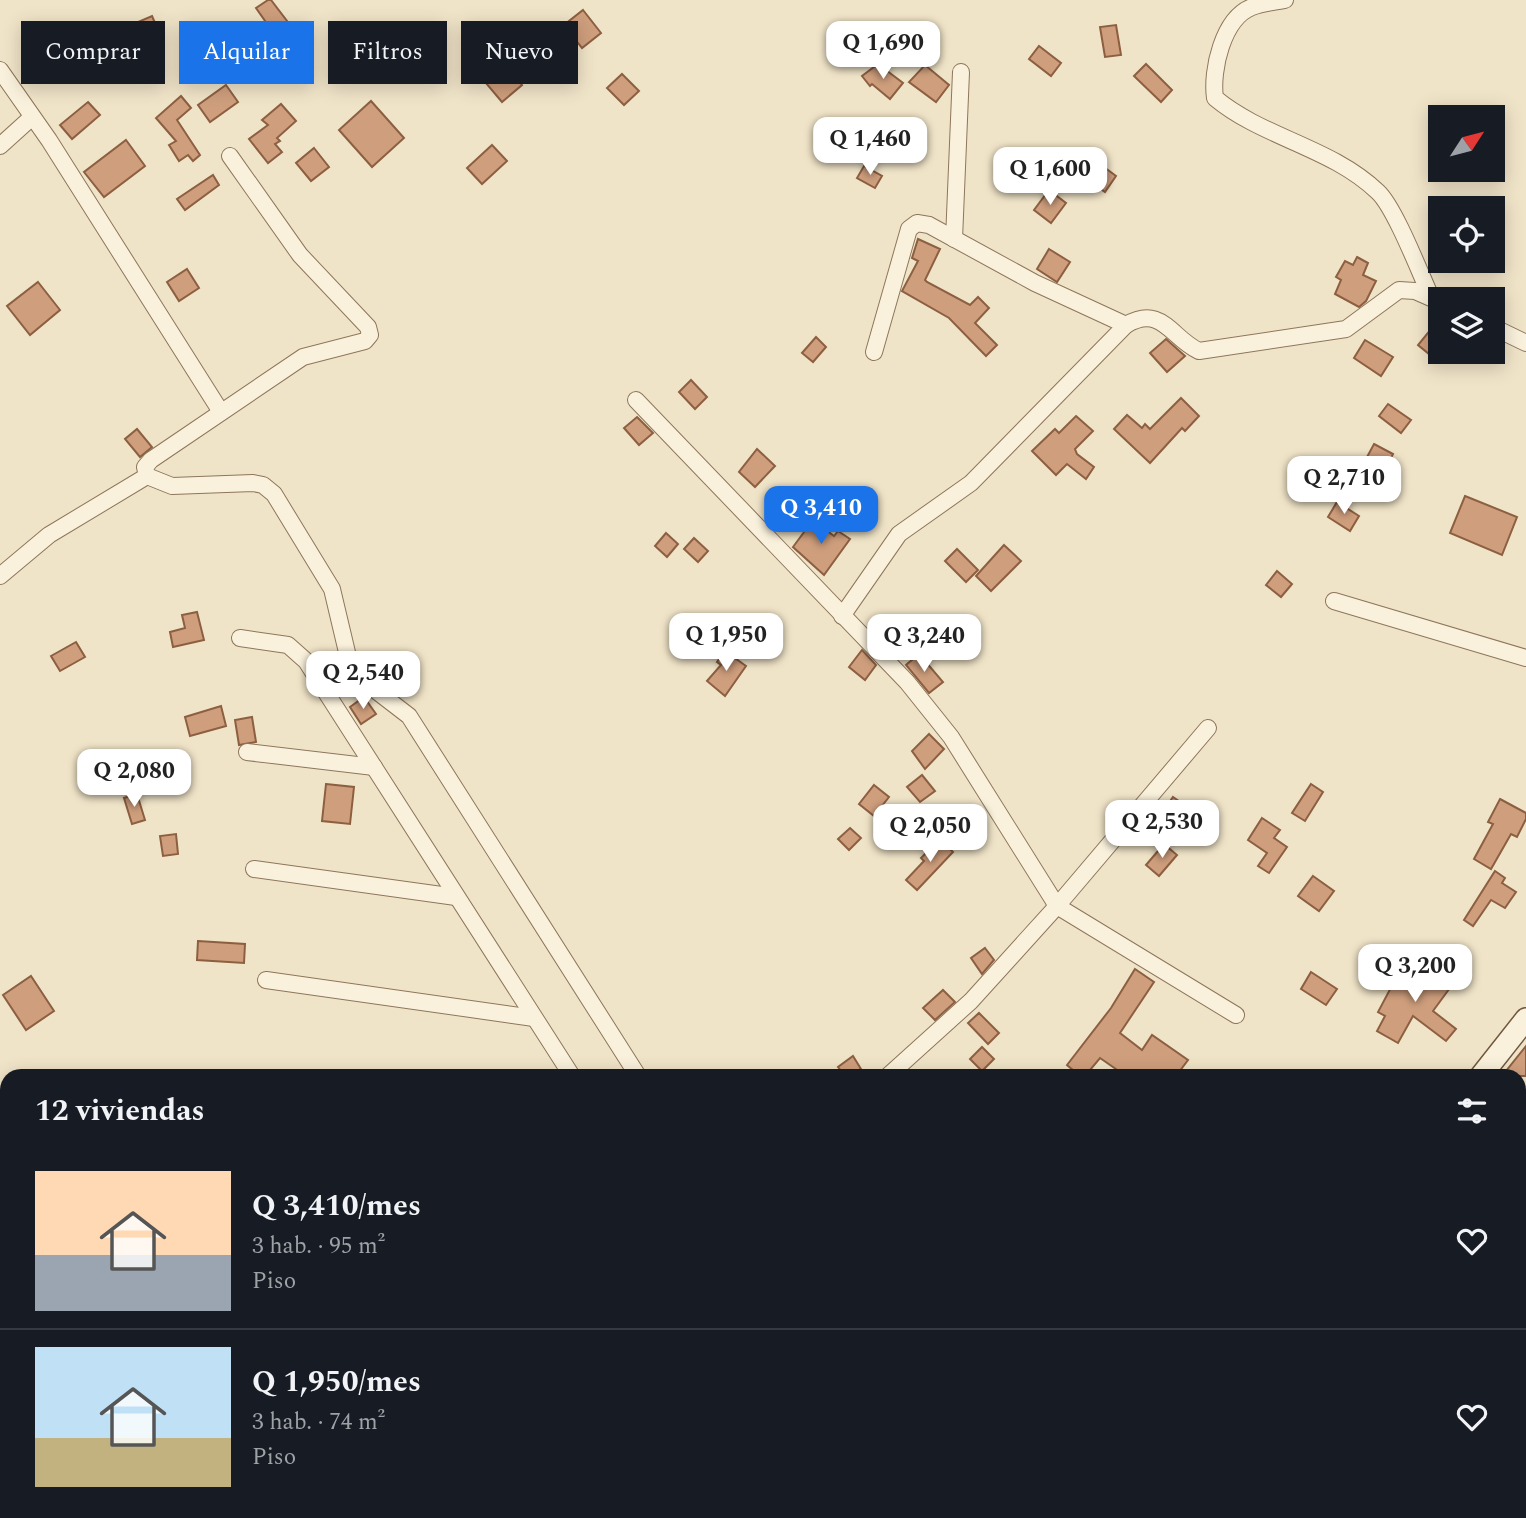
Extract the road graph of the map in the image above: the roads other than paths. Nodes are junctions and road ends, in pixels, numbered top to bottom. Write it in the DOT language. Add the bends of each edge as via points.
graph roads {
  1 [pos="1284,0"];
  2 [pos="0,70"];
  3 [pos="961,72"];
  4 [pos="31,118"];
  5 [pos="0,146"];
  6 [pos="230,156"];
  7 [pos="954,239"];
  8 [pos="1428,287"];
  9 [pos="1428,297"];
  10 [pos="1126,325"];
  11 [pos="1505,333"];
  12 [pos="1526,343"];
  13 [pos="874,352"];
  14 [pos="636,400"];
  15 [pos="221,412"];
  16 [pos="147,476"];
  17 [pos="0,576"];
  18 [pos="1334,601"];
  19 [pos="842,616"];
  20 [pos="240,638"];
  21 [pos="1526,659"];
  22 [pos="1208,728"];
  23 [pos="247,752"];
  24 [pos="374,768"];
  25 [pos="254,869"];
  26 [pos="456,897"];
  27 [pos="1057,906"];
  28 [pos="266,980"];
  29 [pos="1236,1016"];
  30 [pos="534,1018"];
  31 [pos="1526,1019"];
  32 [pos="567,1069"];
  33 [pos="634,1069"];
  34 [pos="896,1069"];
  35 [pos="1487,1069"];
  1 -- 8 [label="street" via="1250,7 1228,29 1213,80 1215,97 1235,114 1314,149 1379,192"];
  2 -- 4 [label="street"];
  3 -- 7 [label="street"];
  4 -- 5 [label="street"];
  4 -- 15 [label="street"];
  6 -- 15 [label="street" via="300,256 368,327 370,335 365,341 303,357"];
  7 -- 10 [label="street"];
  7 -- 13 [label="street" via="929,225 917,223 909,229"];
  9 -- 10 [label="street" via="1399,290 1346,329 1199,351 1152,317 1139,317"];
  10 -- 19 [label="street" via="971,484 899,534"];
  11 -- 12 [label="street"];
  14 -- 19 [label="street"];
  15 -- 16 [label="street" via="151,460 145,467"];
  16 -- 17 [label="street" via="49,535"];
  16 -- 33 [label="street" via="172,486 253,483 274,494 332,589 350,665 357,676 409,716"];
  18 -- 21 [label="street"];
  19 -- 27 [label="street" via="907,682 951,737"];
  20 -- 24 [label="street" via="298,650"];
  22 -- 27 [label="street"];
  23 -- 24 [label="street"];
  24 -- 26 [label="street"];
  25 -- 26 [label="street"];
  26 -- 30 [label="street"];
  27 -- 29 [label="street"];
  27 -- 34 [label="street" via="971,1001"];
  28 -- 30 [label="street"];
  30 -- 32 [label="street"];
  31 -- 35 [label="main road"];
}
